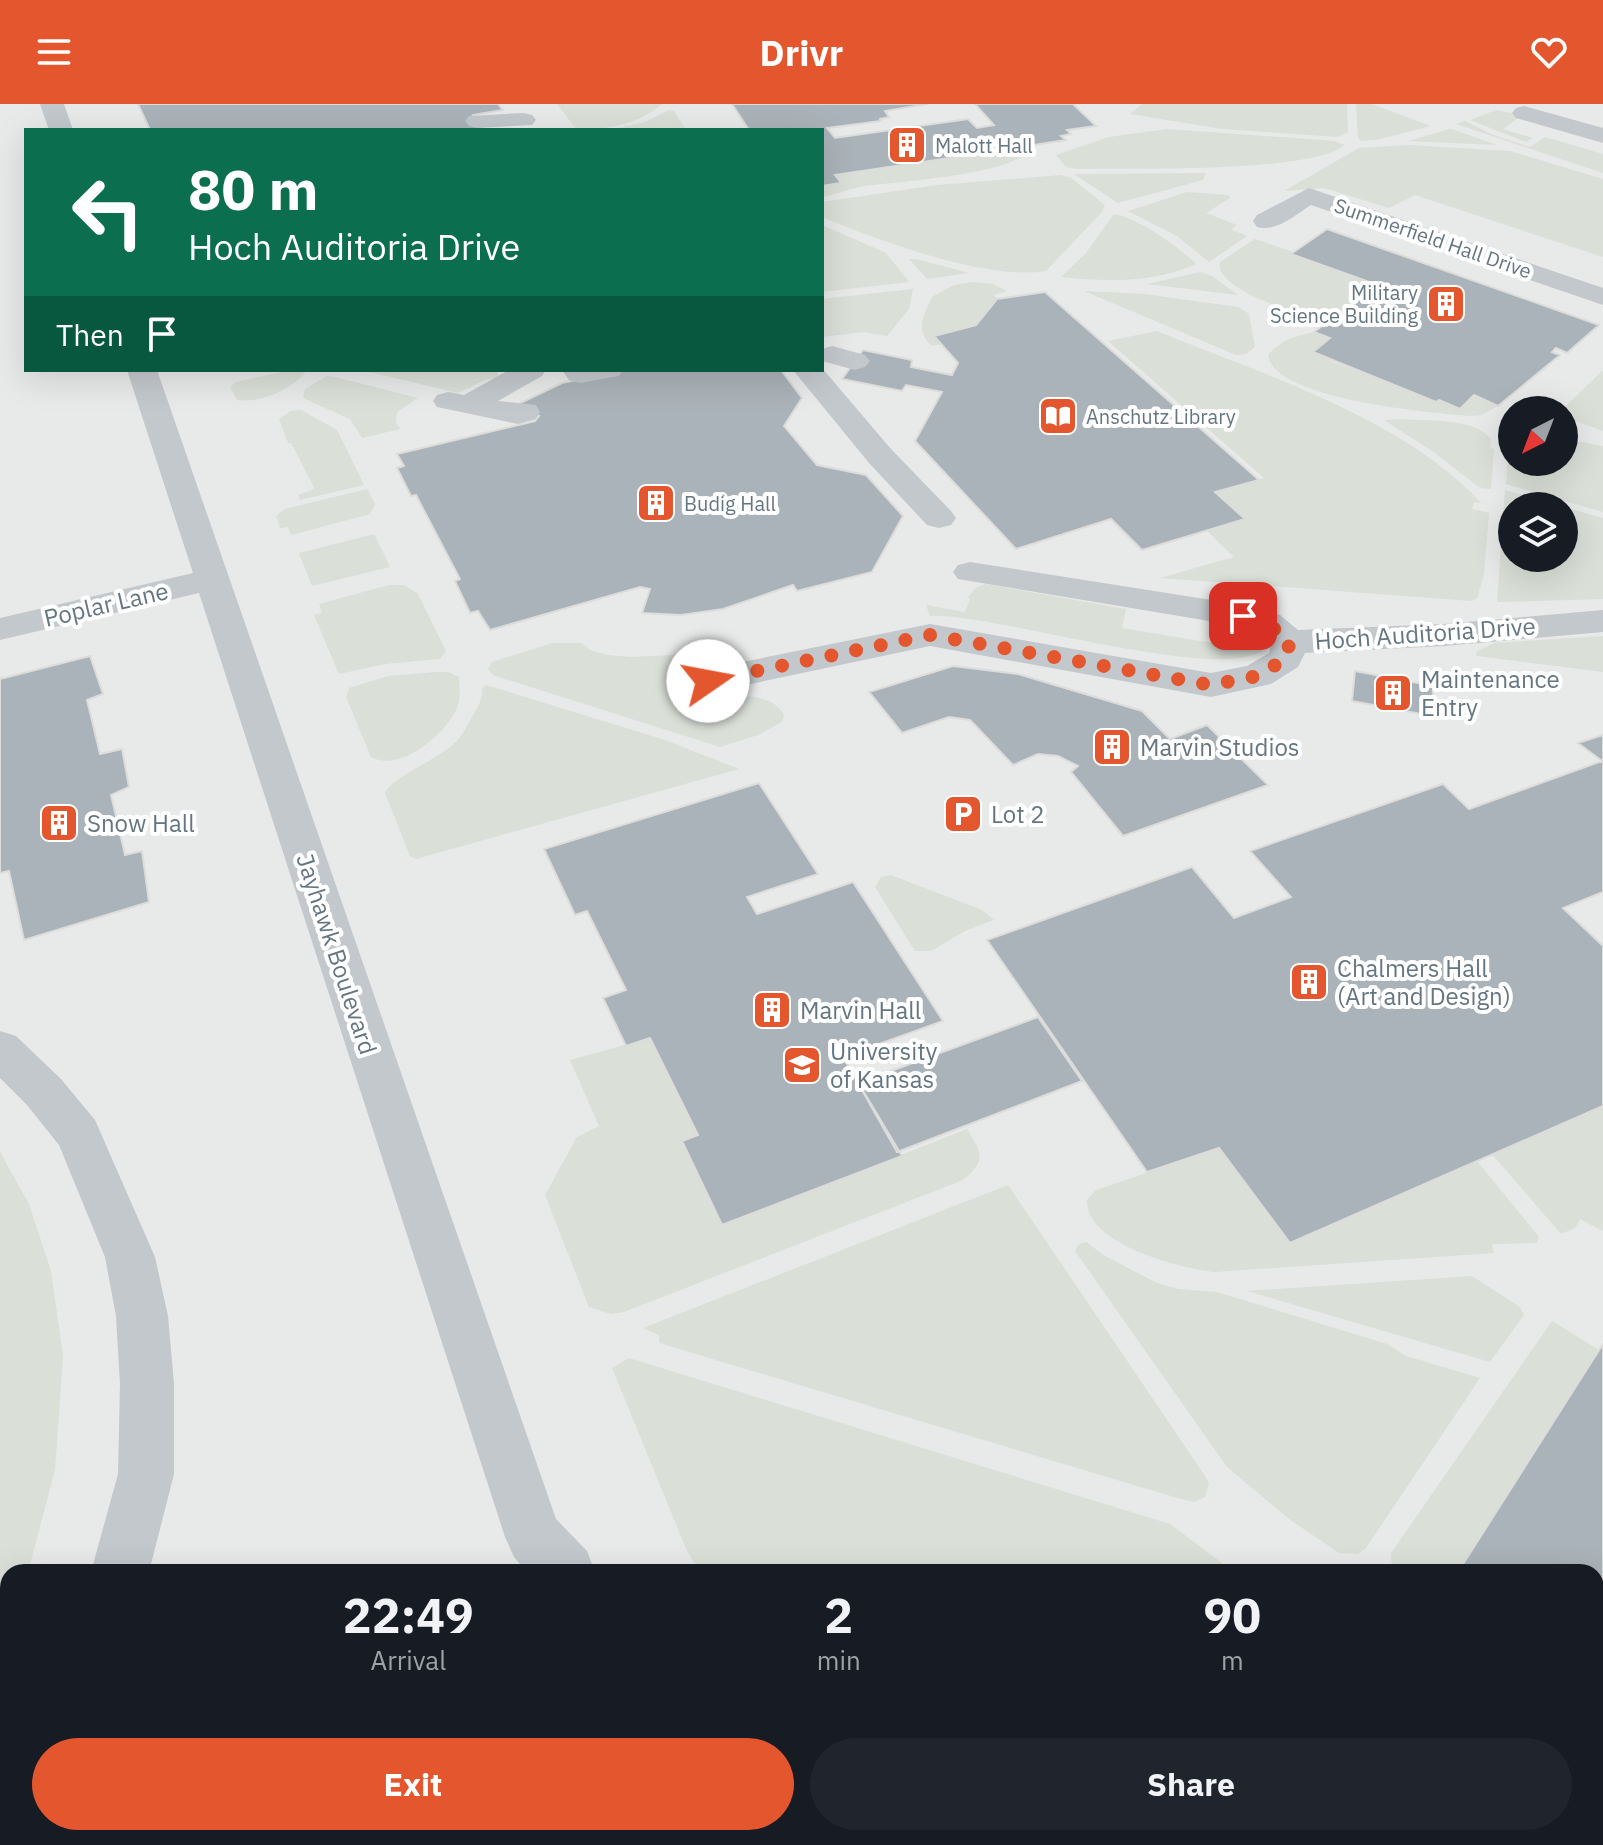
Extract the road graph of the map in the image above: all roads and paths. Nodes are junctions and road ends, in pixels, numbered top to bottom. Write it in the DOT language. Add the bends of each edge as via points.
graph roads {
  1 [pos="52,104"];
  2 [pos="1524,113"];
  3 [pos="526,118"];
  4 [pos="477,121"];
  5 [pos="60,128"];
  6 [pos="1603,136"];
  7 [pos="1266,221"];
  8 [pos="1603,297"];
  9 [pos="832,362"];
  10 [pos="143,372"];
  11 [pos="939,518"];
  12 [pos="970,572"];
  13 [pos="212,579"];
  14 [pos="1603,621"];
  15 [pos="0,629"];
  16 [pos="1290,642"];
  17 [pos="708,681"];
  18 [pos="0,1049"];
  19 [pos="543,1560"];
  20 [pos="122,1564"];
  1 -- 5 [label="street"];
  2 -- 6 [label="street"];
  3 -- 4 [label="street"];
  7 -- 8 [label="street, Summerfield Hall Drive" via="1309,196"];
  9 -- 11 [label="street"];
  10 -- 13 [label="street, Jayhawk Boulevard"];
  12 -- 16 [label="street, Hoch Auditoria Drive" via="1243,616 1267,623"];
  13 -- 15 [label="street, Poplar Lane"];
  13 -- 19 [label="street, Jayhawk Boulevard"];
  14 -- 16 [label="street, Hoch Auditoria Drive"];
  16 -- 17 [label="street" via="1285,659 1258,676 1211,685 930,635"];
  18 -- 20 [label="street" via="78,1134 130,1257 143,1329 146,1474"];
}
